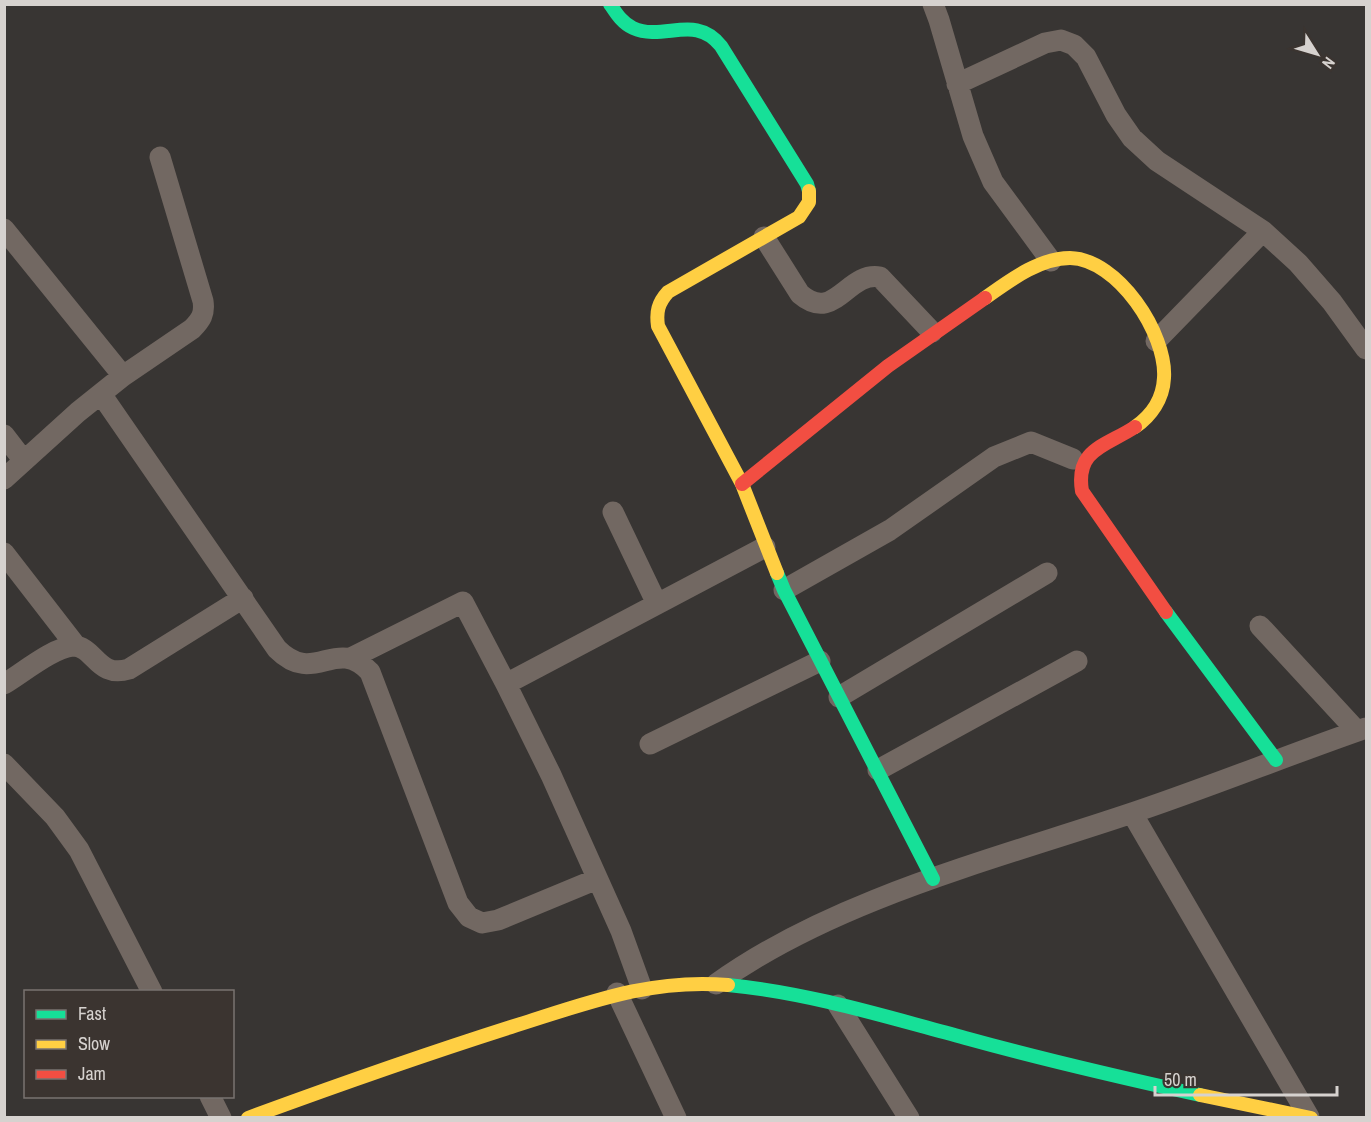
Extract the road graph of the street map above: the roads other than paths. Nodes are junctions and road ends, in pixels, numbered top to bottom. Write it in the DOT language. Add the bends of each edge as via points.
graph roads {
  1 [pos="610,4"];
  2 [pos="933,4"];
  3 [pos="957,84"];
  4 [pos="160,157"];
  5 [pos="4,230"];
  6 [pos="1263,231"];
  7 [pos="764,237"];
  8 [pos="1051,261"];
  9 [pos="932,332"];
  10 [pos="1156,341"];
  11 [pos="1366,349"];
  12 [pos="123,376"];
  13 [pos="101,394"];
  14 [pos="4,435"];
  15 [pos="1073,459"];
  16 [pos="24,461"];
  17 [pos="4,479"];
  18 [pos="742,484"];
  19 [pos="613,512"];
  20 [pos="765,547"];
  21 [pos="4,553"];
  22 [pos="1047,573"];
  23 [pos="784,590"];
  24 [pos="243,598"];
  25 [pos="657,604"];
  26 [pos="1260,626"];
  27 [pos="76,646"];
  28 [pos="351,658"];
  29 [pos="820,661"];
  30 [pos="1077,661"];
  31 [pos="4,684"];
  32 [pos="506,684"];
  33 [pos="839,698"];
  34 [pos="1362,729"];
  35 [pos="650,744"];
  36 [pos="1276,760"];
  37 [pos="4,764"];
  38 [pos="878,770"];
  39 [pos="1132,813"];
  40 [pos="597,879"];
  41 [pos="933,879"];
  42 [pos="716,984"];
  43 [pos="642,989"];
  44 [pos="151,990"];
  45 [pos="617,993"];
  46 [pos="838,1005"];
  47 [pos="211,1098"];
  48 [pos="1254,1111"];
  49 [pos="1310,1117"];
  50 [pos="222,1118"];
  51 [pos="248,1118"];
  52 [pos="676,1118"];
  53 [pos="909,1118"];
  1 -- 7 [label="street" via="615,14 639,30 654,33 696,29 710,33 721,46 811,195 809,206 798,217"];
  2 -- 3 [label="street"];
  3 -- 6 [label="street" via="1045,43 1061,40 1074,45 1086,57 1132,138 1157,161"];
  3 -- 8 [label="street" via="993,182"];
  4 -- 12 [label="street" via="205,312 192,329"];
  5 -- 12 [label="street"];
  6 -- 10 [label="street"];
  6 -- 11 [label="street" via="1298,263"];
  7 -- 9 [label="street" via="808,301 820,305 864,278 880,277"];
  7 -- 18 [label="street" via="668,292 659,301 656,313 658,326"];
  8 -- 9 [label="street" via="1018,276"];
  8 -- 10 [label="street" via="1070,258 1093,263 1115,276 1151,326"];
  9 -- 18 [label="street"];
  10 -- 36 [label="street" via="1164,383 1156,406 1141,423 1099,446 1087,458 1079,474 1082,492"];
  12 -- 13 [label="street"];
  13 -- 16 [label="street"];
  13 -- 24 [label="street"];
  14 -- 16 [label="street"];
  15 -- 23 [label="street" via="1031,442 994,457 890,530"];
  16 -- 17 [label="street"];
  18 -- 20 [label="street"];
  19 -- 25 [label="street"];
  20 -- 23 [label="street"];
  20 -- 25 [label="street"];
  21 -- 27 [label="street"];
  22 -- 33 [label="street"];
  23 -- 29 [label="street"];
  24 -- 27 [label="street" via="119,672"];
  24 -- 28 [label="street" via="287,659 309,665 338,657"];
  25 -- 32 [label="street"];
  26 -- 34 [label="street"];
  27 -- 31 [label="street" via="52,654"];
  28 -- 32 [label="street" via="463,602"];
  28 -- 40 [label="street" via="370,672 442,862 459,903 469,916 482,923 498,920"];
  29 -- 33 [label="street"];
  29 -- 35 [label="street"];
  30 -- 38 [label="street"];
  32 -- 40 [label="street"];
  33 -- 38 [label="street"];
  34 -- 36 [label="street"];
  36 -- 39 [label="street"];
  37 -- 44 [label="street" via="55,817 79,850"];
  38 -- 41 [label="street"];
  39 -- 41 [label="street"];
  39 -- 49 [label="street"];
  40 -- 43 [label="street"];
  41 -- 42 [label="street" via="797,934"];
  42 -- 43 [label="street"];
  42 -- 46 [label="street"];
  43 -- 45 [label="street"];
  45 -- 51 [label="street" via="407,1060"];
  45 -- 52 [label="street"];
  46 -- 48 [label="street"];
  46 -- 53 [label="street"];
  47 -- 50 [label="street"];
  48 -- 49 [label="street"];
}
